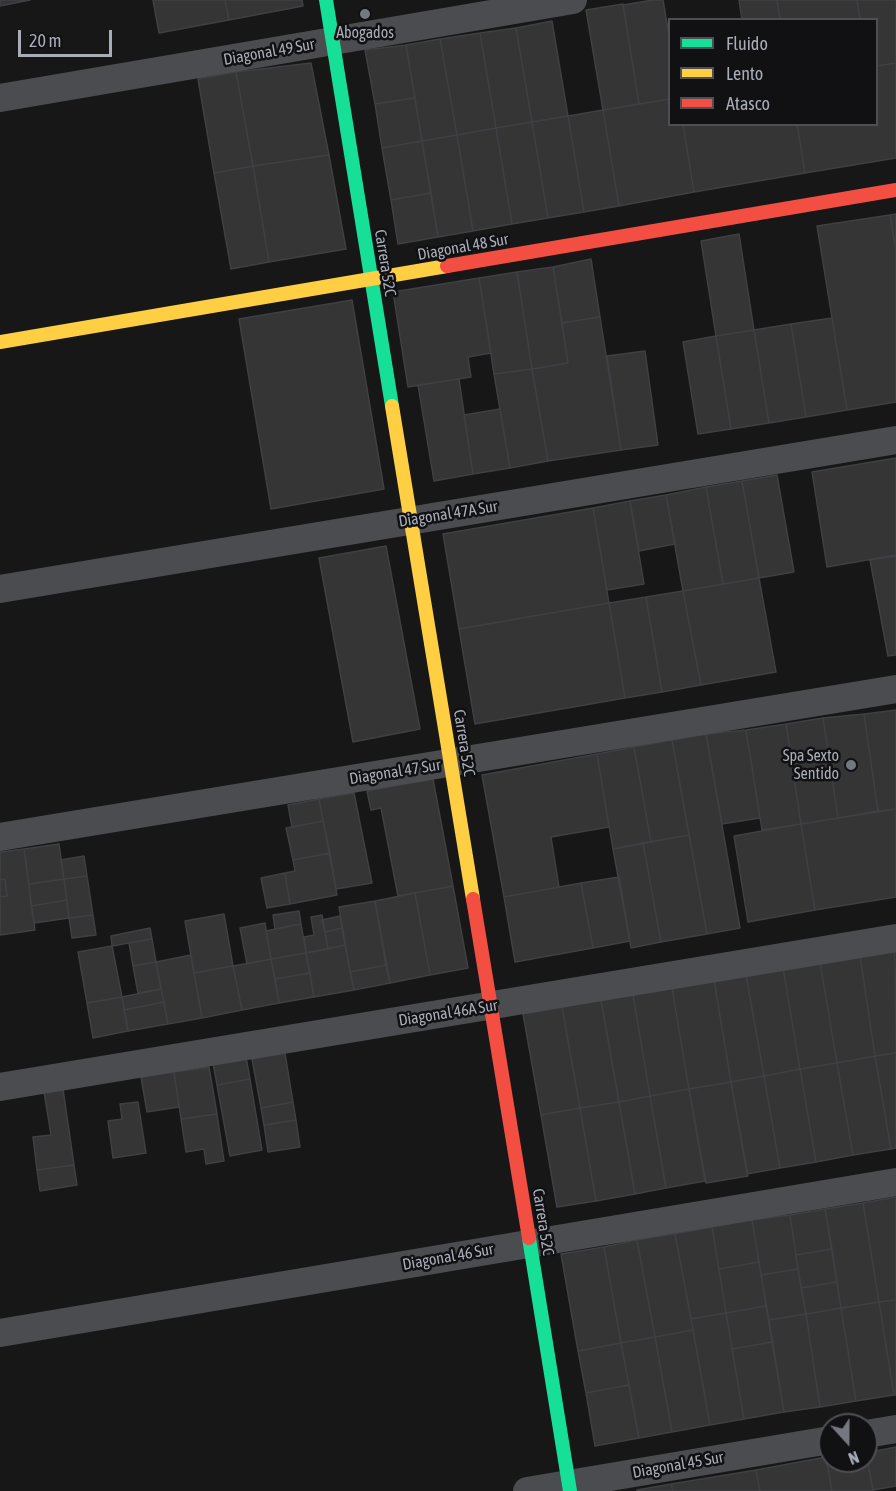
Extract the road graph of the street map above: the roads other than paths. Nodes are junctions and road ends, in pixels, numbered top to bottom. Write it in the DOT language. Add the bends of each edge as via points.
graph roads {
  1 [pos="326,0"];
  2 [pos="573,0"];
  3 [pos="333,41"];
  4 [pos="0,98"];
  5 [pos="896,190"];
  6 [pos="371,279"];
  7 [pos="0,342"];
  8 [pos="896,440"];
  9 [pos="411,520"];
  10 [pos="0,589"];
  11 [pos="896,689"];
  12 [pos="451,763"];
  13 [pos="0,837"];
  14 [pos="896,938"];
  15 [pos="490,1005"];
  16 [pos="0,1087"];
  17 [pos="896,1182"];
  18 [pos="529,1243"];
  19 [pos="0,1333"];
  20 [pos="896,1429"];
  21 [pos="878,1432"];
  22 [pos="818,1442"];
  23 [pos="570,1487"];
  24 [pos="526,1491"];
  1 -- 3 [label="street, Carrera 52C"];
  2 -- 3 [label="street, Diagonal 49 Sur"];
  3 -- 4 [label="street, Diagonal 49 Sur"];
  3 -- 6 [label="street, Carrera 52C"];
  5 -- 6 [label="street, Diagonal 48 Sur"];
  6 -- 7 [label="street, Diagonal 48 Sur"];
  6 -- 9 [label="street, Carrera 52C"];
  8 -- 9 [label="street, Diagonal 47A Sur"];
  9 -- 10 [label="street, Diagonal 47A Sur"];
  9 -- 12 [label="street, Carrera 52C"];
  11 -- 12 [label="street, Diagonal 47 Sur"];
  12 -- 13 [label="street, Diagonal 47 Sur"];
  12 -- 15 [label="street, Carrera 52C"];
  14 -- 15 [label="street, Diagonal 46A Sur"];
  15 -- 16 [label="street, Diagonal 46A Sur"];
  15 -- 18 [label="street, Carrera 52C"];
  17 -- 18 [label="street, Diagonal 46 Sur"];
  18 -- 19 [label="street, Diagonal 46 Sur"];
  18 -- 23 [label="street, Carrera 52C"];
  20 -- 21 [label="street"];
  22 -- 23 [label="street, Diagonal 45 Sur"];
  23 -- 24 [label="street, Diagonal 45 Sur"];
}
